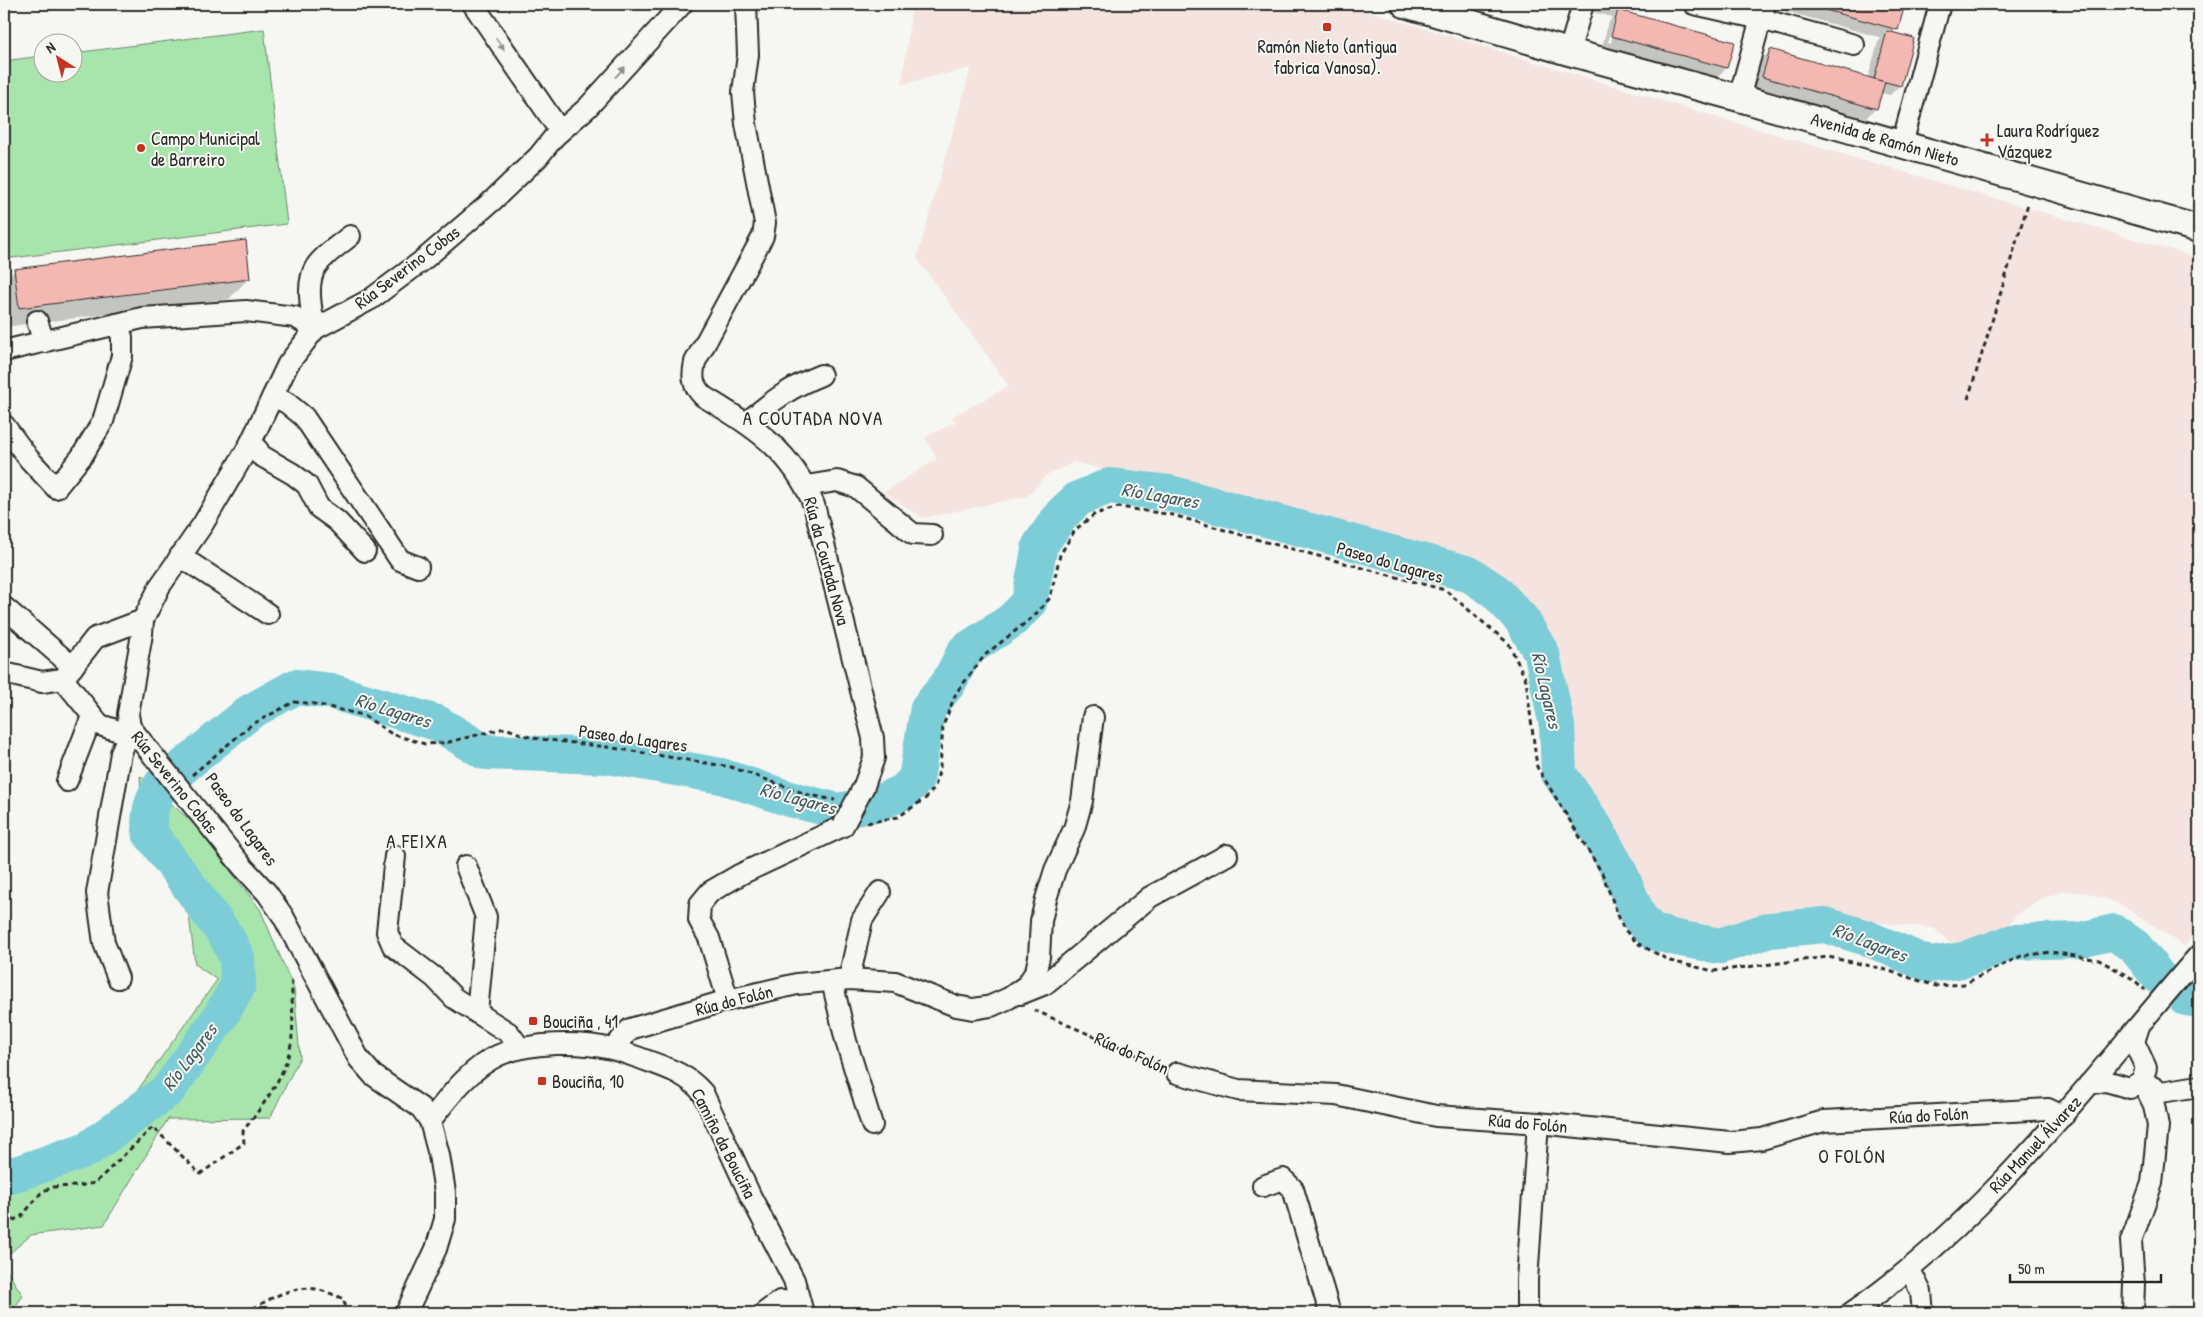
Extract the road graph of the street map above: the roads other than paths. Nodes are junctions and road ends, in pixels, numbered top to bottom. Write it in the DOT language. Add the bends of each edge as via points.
graph roads {
  1 [pos="473,4"];
  2 [pos="682,4"];
  3 [pos="746,4"];
  4 [pos="1405,4"];
  5 [pos="1583,4"];
  6 [pos="1694,4"];
  7 [pos="1940,4"];
  8 [pos="1763,11"];
  9 [pos="1854,45"];
  10 [pos="1569,52"];
  11 [pos="1739,98"];
  12 [pos="560,131"];
  13 [pos="1902,144"];
  14 [pos="2199,229"];
  15 [pos="350,236"];
  16 [pos="37,321"];
  17 [pos="118,324"];
  18 [pos="315,329"];
  19 [pos="44,342"];
  20 [pos="4,351"];
  21 [pos="821,375"];
  22 [pos="273,396"];
  23 [pos="746,423"];
  24 [pos="4,424"];
  25 [pos="250,444"];
  26 [pos="806,486"];
  27 [pos="932,535"];
  28 [pos="365,551"];
  29 [pos="180,556"];
  30 [pos="418,567"];
  31 [pos="4,607"];
  32 [pos="268,614"];
  33 [pos="143,620"];
  34 [pos="68,673"];
  35 [pos="4,674"];
  36 [pos="92,716"];
  37 [pos="1093,717"];
  38 [pos="132,730"];
  39 [pos="67,781"];
  40 [pos="1227,854"];
  41 [pos="395,856"];
  42 [pos="466,866"];
  43 [pos="880,892"];
  44 [pos="2193,962"];
  45 [pos="118,978"];
  46 [pos="840,980"];
  47 [pos="1009,998"];
  48 [pos="728,1000"];
  49 [pos="477,1013"];
  50 [pos="2139,1026"];
  51 [pos="520,1048"];
  52 [pos="613,1049"];
  53 [pos="2139,1055"];
  54 [pos="2111,1058"];
  55 [pos="1178,1073"];
  56 [pos="2142,1081"];
  57 [pos="2116,1083"];
  58 [pos="2089,1084"];
  59 [pos="2199,1086"];
  60 [pos="2063,1116"];
  61 [pos="430,1120"];
  62 [pos="1538,1123"];
  63 [pos="872,1124"];
  64 [pos="1263,1186"];
  65 [pos="1910,1270"];
  66 [pos="801,1307"];
  67 [pos="406,1313"];
  68 [pos="764,1313"];
  69 [pos="1330,1313"];
  70 [pos="1527,1313"];
  71 [pos="1851,1313"];
  72 [pos="1923,1313"];
  73 [pos="2133,1313"];
  1 -- 12 [label="street, one-way"];
  12 -- 2 [label="street, Rúa Severino Cobas, one-way" via="587,108"];
  3 -- 23 [label="street, Rúa da Coutada Nova" via="748,55 743,92 765,223 763,236 695,362 692,376 696,389 703,396"];
  4 -- 10 [label="main road, Avenida de Ramón Nieto"];
  5 -- 10 [label="street"];
  6 -- 8 [label="street"];
  7 -- 13 [label="street"];
  8 -- 9 [label="street"];
  8 -- 11 [label="street"];
  10 -- 11 [label="main road, Avenida de Ramón Nieto"];
  11 -- 13 [label="main road, Avenida de Ramón Nieto"];
  12 -- 18 [label="street, Rúa Severino Cobas" via="491,202 422,261 370,299"];
  13 -- 14 [label="main road, Avenida de Ramón Nieto"];
  15 -- 18 [label="street" via="318,264 312,275 311,308"];
  16 -- 19 [label="street"];
  17 -- 18 [label="street" via="142,318 246,312 295,317"];
  17 -- 19 [label="street"];
  17 -- 24 [label="street" via="122,356 103,421 82,456 56,488 29,459"];
  18 -- 22 [label="street, Rúa Severino Cobas" via="288,364"];
  19 -- 20 [label="street"];
  21 -- 23 [label="street" via="778,396"];
  22 -- 25 [label="street, Rúa Severino Cobas"];
  22 -- 30 [label="street" via="287,402 304,417 400,560"];
  23 -- 26 [label="street, Rúa da Coutada Nova" via="775,445"];
  25 -- 28 [label="street" via="260,455 307,485 319,508"];
  25 -- 29 [label="street, Rúa Severino Cobas" via="203,524"];
  26 -- 27 [label="street" via="837,481 856,487 913,534"];
  26 -- 48 [label="street, Rúa da Coutada Nova, bridge" via="814,505 873,738 874,758 864,786 842,826 741,874 710,892 700,904 700,920 709,938"];
  29 -- 32 [label="street"];
  29 -- 33 [label="street, Rúa Severino Cobas"];
  31 -- 34 [label="street"];
  33 -- 34 [label="street" via="95,638"];
  33 -- 38 [label="street, Rúa Severino Cobas" via="128,714"];
  34 -- 35 [label="street" via="42,682"];
  34 -- 36 [label="street"];
  36 -- 38 [label="street" via="100,725 122,732"];
  36 -- 39 [label="street"];
  37 -- 47 [label="street, Rúa do Folón" via="1082,801 1046,899 1036,971 1027,985"];
  38 -- 45 [label="street" via="121,752 97,893 104,943"];
  38 -- 61 [label="street, Rúa Severino Cobas" via="160,763 190,787 242,866 283,916 359,1059 373,1075 420,1108"];
  40 -- 47 [label="street, Rúa do Folón" via="1150,897 1045,984"];
  41 -- 49 [label="street" via="387,932 393,946 435,978 454,998"];
  42 -- 49 [label="street" via="486,917"];
  43 -- 46 [label="street" via="862,920"];
  44 -- 50 [label="street, Rúa Manuel Álvarez" via="2154,996"];
  46 -- 47 [label="street, Rúa do Folón" via="895,982 956,1006 973,1009 992,1006"];
  46 -- 48 [label="street, Rúa do Folón" via="797,984"];
  46 -- 63 [label="street" via="846,1041"];
  48 -- 52 [label="street, Rúa do Folón" via="630,1029"];
  49 -- 51 [label="street" via="509,1033"];
  50 -- 53 [label="street" via="2134,1042"];
  50 -- 54 [label="street, Rúa Manuel Álvarez"];
  51 -- 52 [label="street, Camiño da Bouciña" via="595,1045"];
  51 -- 61 [label="street, Camiño da Bouciña" via="497,1056 476,1069"];
  52 -- 66 [label="street, Camiño da Bouciña" via="674,1070 692,1080 703,1093 794,1280"];
  53 -- 54 [label="street" via="2127,1053"];
  53 -- 56 [label="street" via="2146,1068"];
  54 -- 57 [label="street" via="2110,1071"];
  54 -- 58 [label="street, Rúa Manuel Álvarez"];
  55 -- 62 [label="street, Rúa do Folón" via="1238,1090 1336,1095 1436,1116"];
  56 -- 57 [label="street" via="2130,1088"];
  56 -- 59 [label="street" via="2161,1092"];
  56 -- 73 [label="street" via="2154,1105 2158,1126 2152,1183 2131,1241"];
  57 -- 58 [label="street"];
  58 -- 60 [label="street, Rúa Manuel Álvarez"];
  60 -- 62 [label="street, Rúa do Folón" via="2048,1109 1824,1121 1762,1139 1730,1142"];
  60 -- 65 [label="street, Rúa Manuel Álvarez" via="1973,1211"];
  61 -- 67 [label="street" via="445,1192 445,1219 436,1250"];
  62 -- 70 [label="street"];
  64 -- 69 [label="street" via="1283,1179 1293,1190"];
  65 -- 71 [label="street, Rúa Manuel Álvarez"];
  65 -- 72 [label="street" via="1921,1292"];
  66 -- 68 [label="street" via="780,1301"];
}
